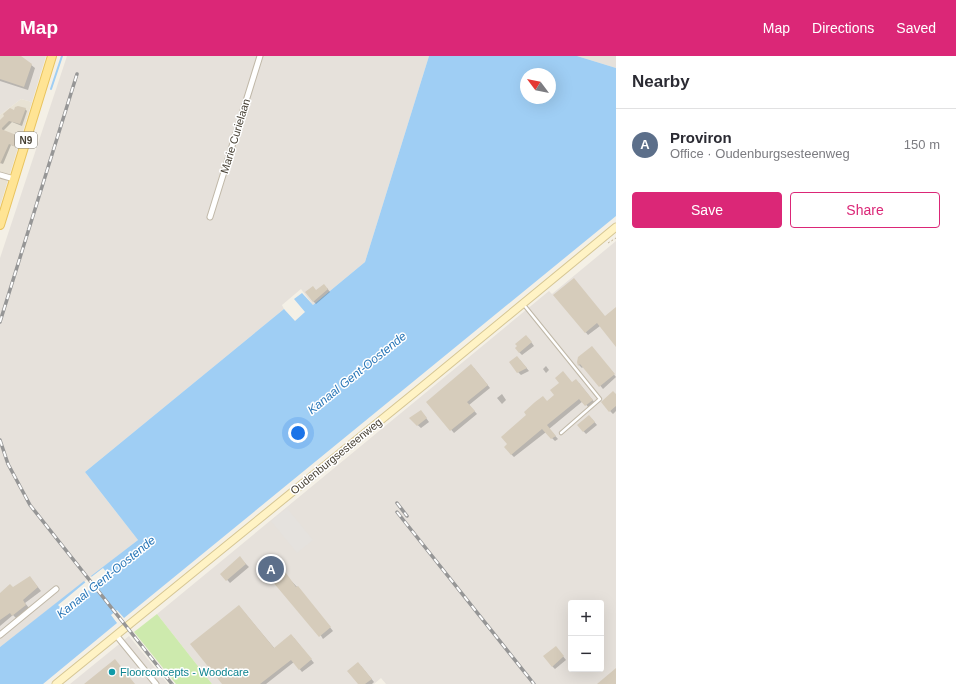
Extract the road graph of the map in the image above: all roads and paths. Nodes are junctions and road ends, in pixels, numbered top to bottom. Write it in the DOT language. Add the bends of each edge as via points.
graph roads {
  1 [pos="52,56"];
  2 [pos="260,56"];
  3 [pos="0,175"];
  4 [pos="14,179"];
  5 [pos="210,217"];
  6 [pos="0,225"];
  7 [pos="616,227"];
  8 [pos="523,303"];
  9 [pos="561,433"];
  10 [pos="56,589"];
  11 [pos="0,635"];
  12 [pos="116,635"];
  13 [pos="56,684"];
  14 [pos="156,684"];
  1 -- 4 [label="main road, N9"];
  2 -- 5 [label="street, Marie Curielaan"];
  3 -- 4 [label="street"];
  4 -- 6 [label="main road, N9"];
  7 -- 8 [label="street, Oudenburgsesteenweg"];
  8 -- 9 [label="lane" via="600,399"];
  8 -- 12 [label="street, Oudenburgsesteenweg"];
  10 -- 11 [label="street"];
  12 -- 13 [label="street, Oudenburgsesteenweg"];
  12 -- 14 [label="street"];
}
